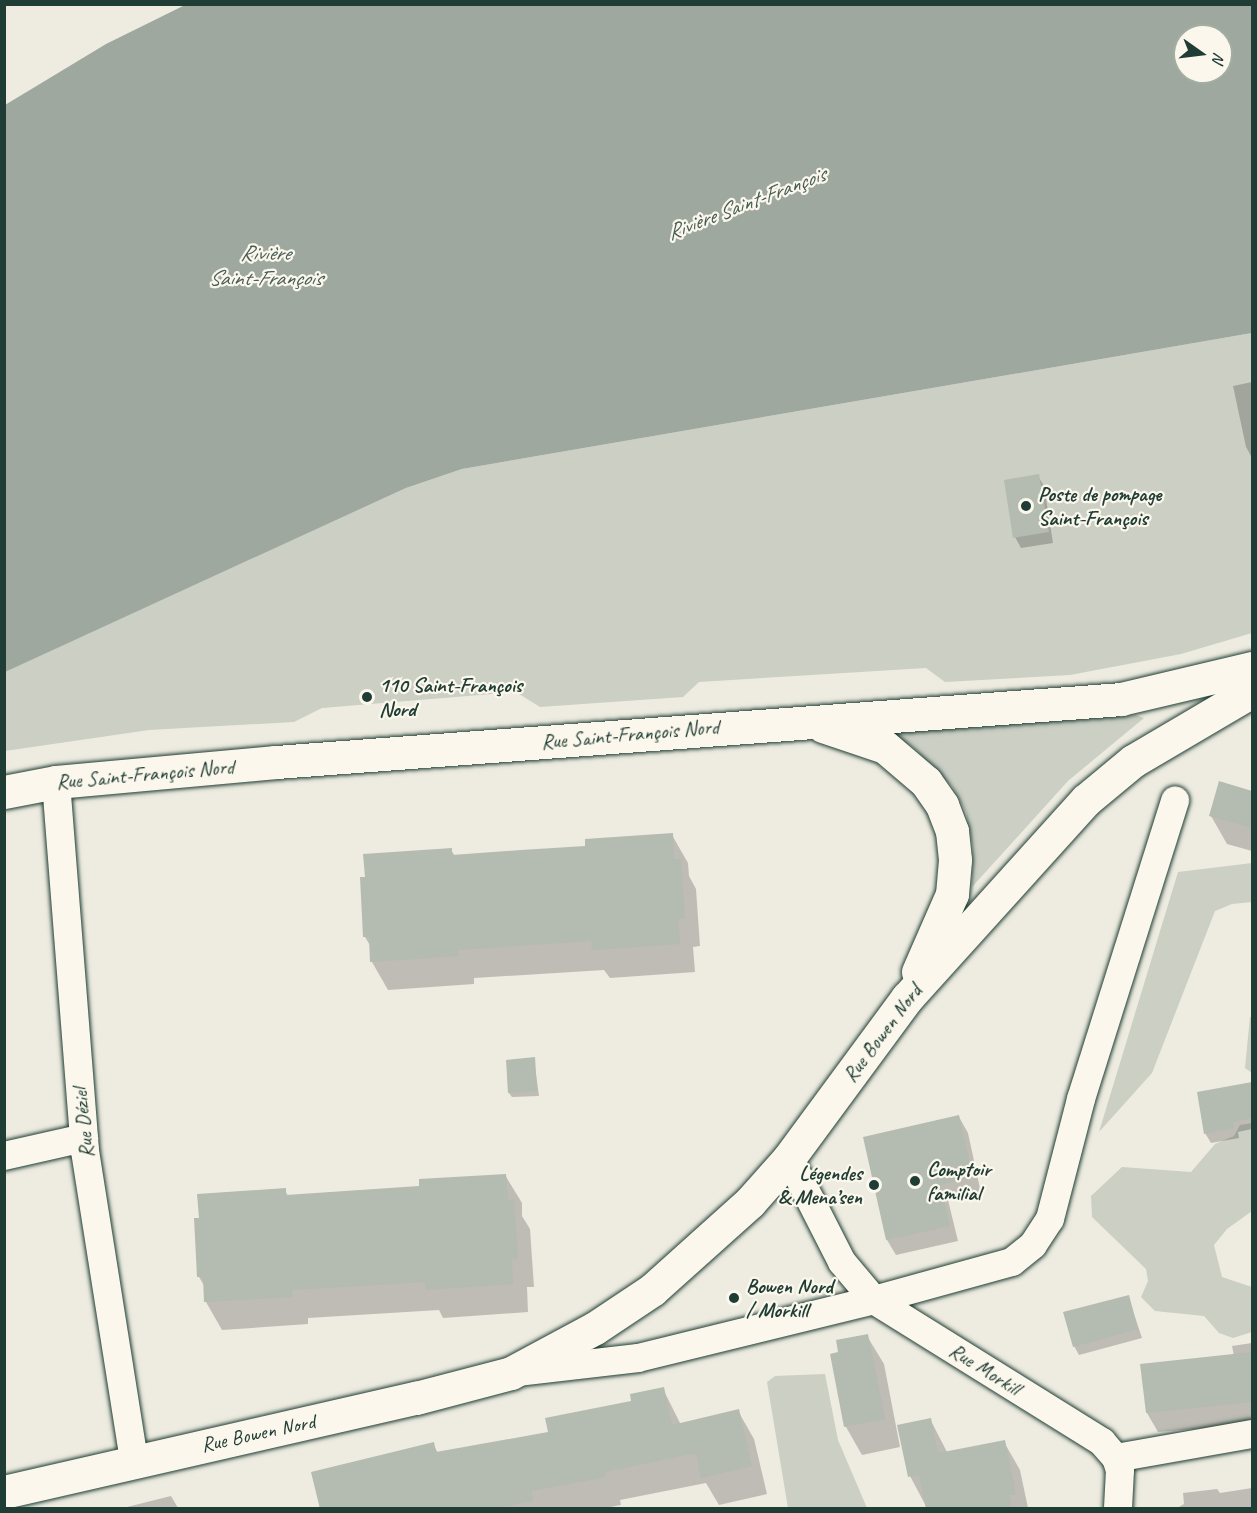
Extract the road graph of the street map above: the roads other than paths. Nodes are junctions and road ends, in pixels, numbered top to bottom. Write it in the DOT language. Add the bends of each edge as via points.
graph roads {
  1 [pos="1252,668"];
  2 [pos="1252,691"];
  3 [pos="800,720"];
  4 [pos="56,782"];
  5 [pos="4,792"];
  6 [pos="1174,800"];
  7 [pos="907,998"];
  8 [pos="84,1138"];
  9 [pos="4,1156"];
  10 [pos="789,1158"];
  11 [pos="874,1300"];
  12 [pos="511,1373"];
  13 [pos="1252,1434"];
  14 [pos="1116,1458"];
  15 [pos="134,1460"];
  16 [pos="4,1492"];
  17 [pos="1118,1509"];
  1 -- 3 [label="street, Rue Saint-François Nord" via="1121,699"];
  2 -- 7 [label="street, Rue Bowen Nord" via="1133,761 1086,800"];
  3 -- 4 [label="street, Rue Saint-François Nord"];
  3 -- 7 [label="street" via="885,747 926,782 942,805 952,831 952,894"];
  4 -- 5 [label="street, Rue Saint-François Nord"];
  4 -- 8 [label="street, Rue Déziel"];
  6 -- 11 [label="street, Rue Bowen Nord" via="1084,1088 1050,1219 1033,1245 1011,1262"];
  7 -- 10 [label="street, Rue Bowen Nord"];
  8 -- 9 [label="street"];
  8 -- 15 [label="street, Rue Déziel"];
  10 -- 11 [label="street, Rue Morkill" via="842,1262"];
  10 -- 12 [label="street, Rue Bowen Nord" via="727,1224 652,1290 545,1358"];
  11 -- 12 [label="street, Rue Bowen Nord" via="638,1358"];
  11 -- 14 [label="street, Rue Morkill" via="1102,1442"];
  12 -- 15 [label="street, Rue Bowen Nord"];
  13 -- 14 [label="street"];
  14 -- 17 [label="street" via="1120,1470"];
  15 -- 16 [label="street, Rue Bowen Nord"];
}
